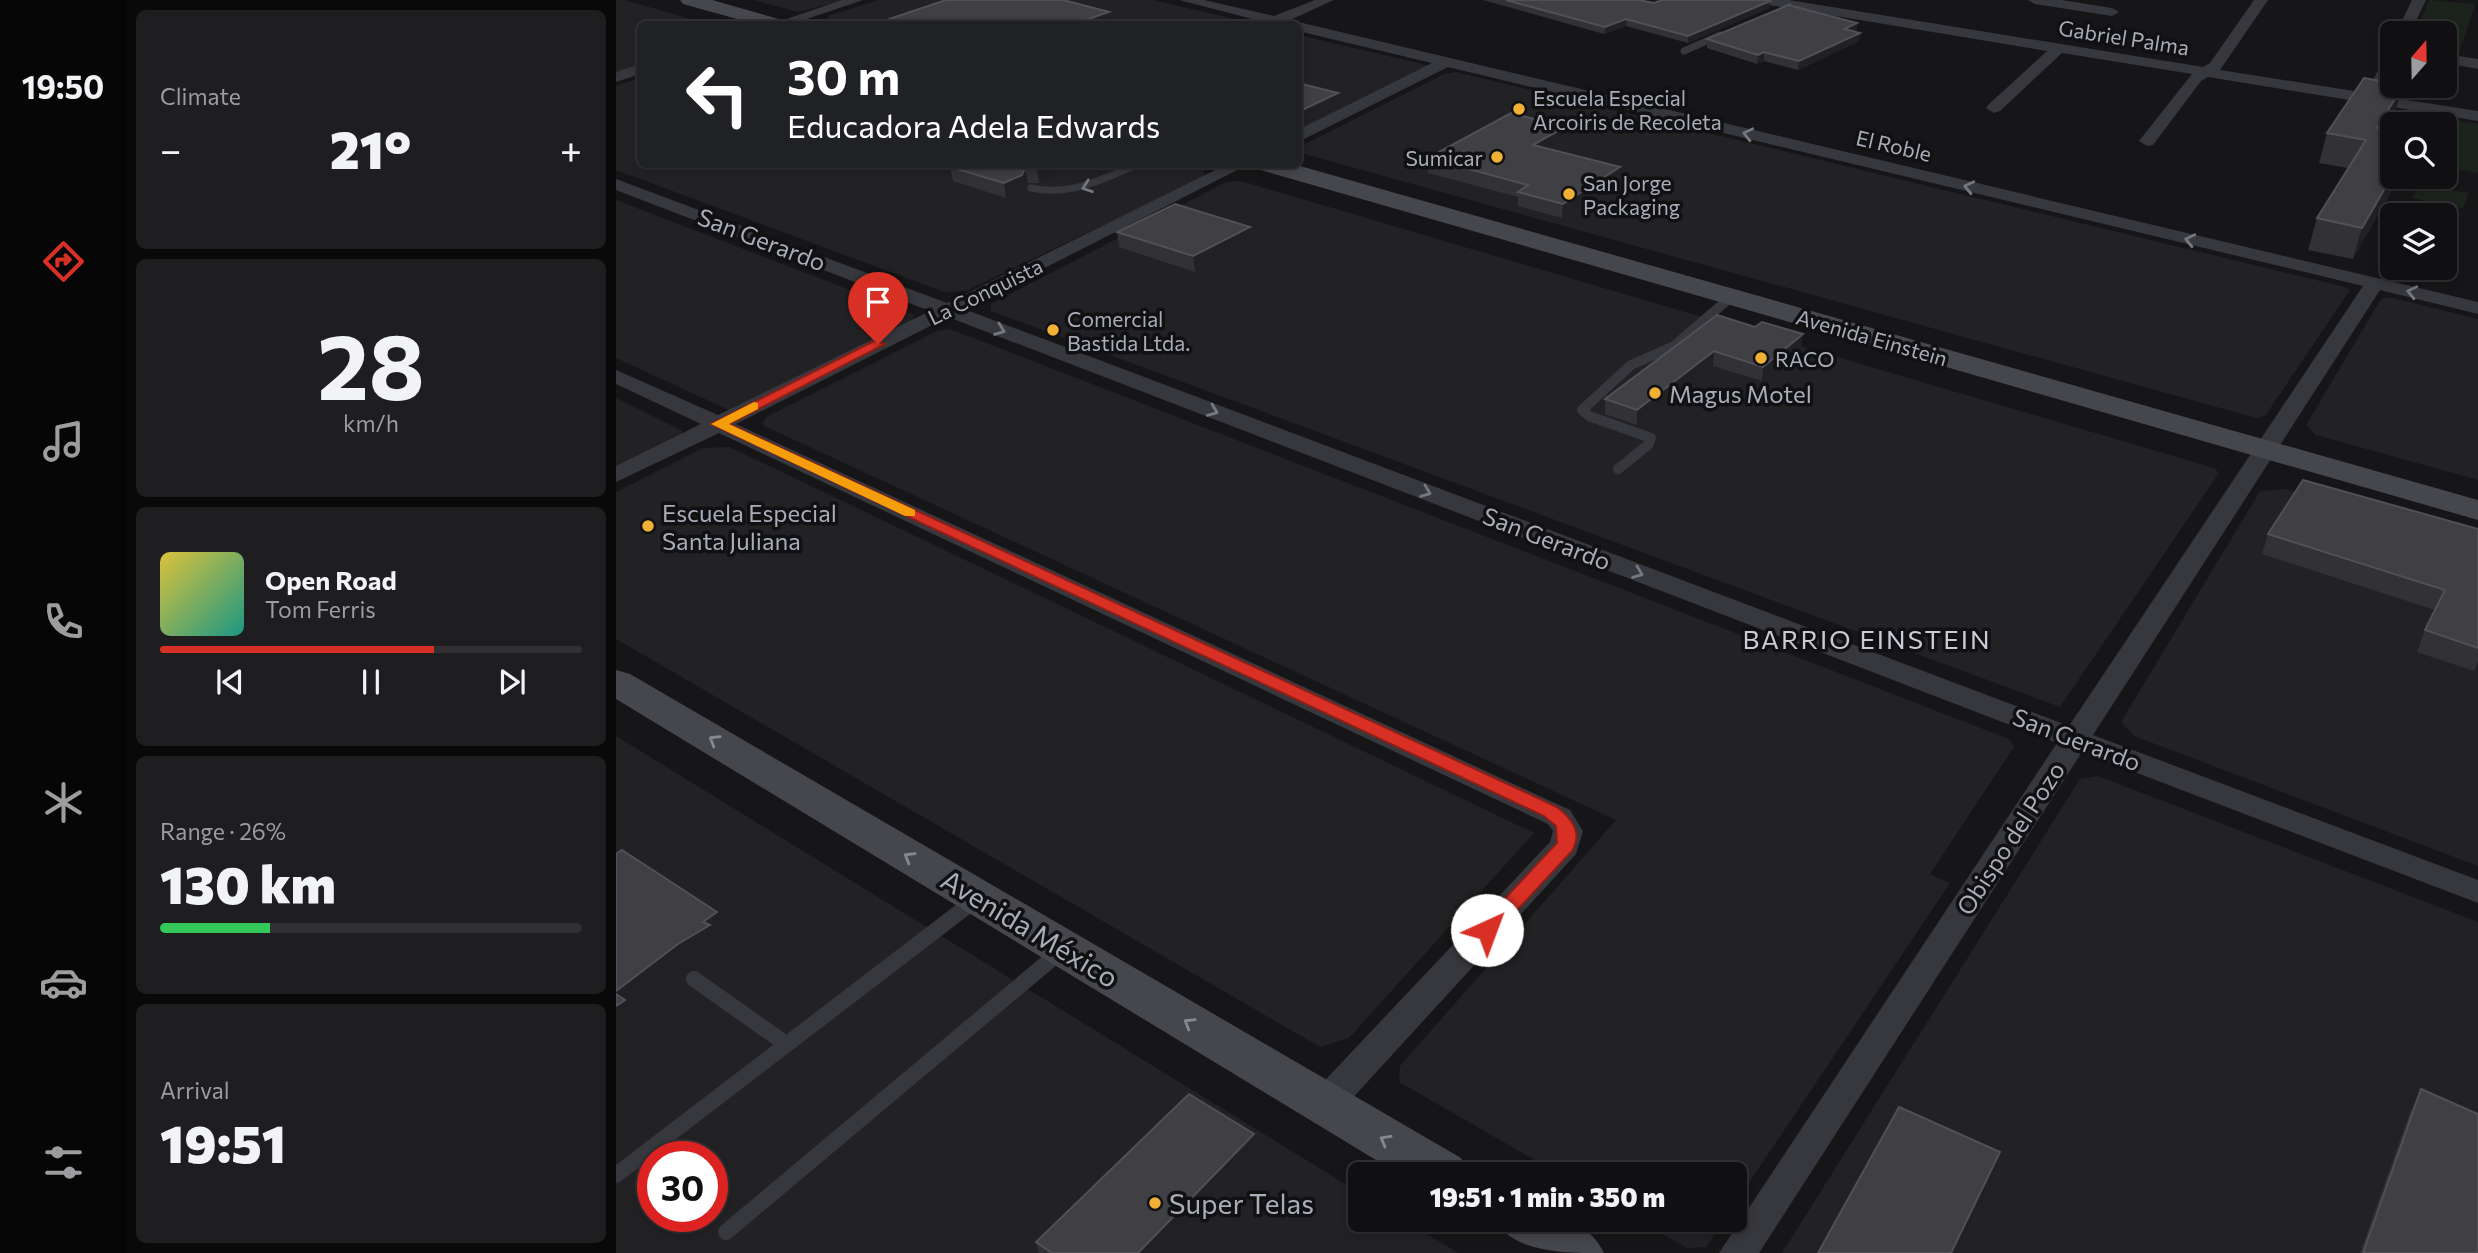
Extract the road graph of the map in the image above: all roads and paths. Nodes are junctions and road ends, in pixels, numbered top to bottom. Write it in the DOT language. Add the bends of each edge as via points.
graph roads {
  1 [pos="690,0"];
  2 [pos="856,0"];
  3 [pos="1186,0"];
  4 [pos="1327,0"];
  5 [pos="2035,0"];
  6 [pos="2122,0"];
  7 [pos="2261,0"];
  8 [pos="2419,0"];
  9 [pos="1768,6"];
  10 [pos="766,21"];
  11 [pos="787,21"];
  12 [pos="1274,21"];
  13 [pos="1286,21"];
  14 [pos="2409,21"];
  15 [pos="1302,28"];
  16 [pos="1735,29"];
  17 [pos="2059,48"];
  18 [pos="1684,51"];
  19 [pos="2457,61"];
  20 [pos="1446,62"];
  21 [pos="2478,64"];
  22 [pos="637,70"];
  23 [pos="2207,72"];
  24 [pos="616,77"];
  25 [pos="2380,82"];
  26 [pos="2372,99"];
  27 [pos="1994,108"];
  28 [pos="2478,116"];
  29 [pos="1302,135"];
  30 [pos="2147,141"];
  31 [pos="1128,168"];
  32 [pos="1233,168"];
  33 [pos="1279,168"];
  34 [pos="616,184"];
  35 [pos="1031,188"];
  36 [pos="2374,284"];
  37 [pos="1731,298"];
  38 [pos="2478,308"];
  39 [pos="947,310"];
  40 [pos="616,376"];
  41 [pos="718,424"];
  42 [pos="2265,450"];
  43 [pos="1618,469"];
  44 [pos="616,474"];
  45 [pos="2478,510"];
  46 [pos="616,682"];
  47 [pos="2075,739"];
  48 [pos="2478,892"];
  49 [pos="978,898"];
  50 [pos="1063,948"];
  51 [pos="694,979"];
  52 [pos="786,1044"];
  53 [pos="1325,1104"];
  54 [pos="1423,1162"];
  55 [pos="616,1175"];
  56 [pos="728,1229"];
  57 [pos="1541,1232"];
  58 [pos="1577,1253"];
  59 [pos="1738,1253"];
  1 -- 10 [label="main road"];
  2 -- 11 [label="street"];
  3 -- 12 [label="street"];
  4 -- 13 [label="street"];
  5 -- 6 [label="street" via="2107,17"];
  7 -- 23 [label="street"];
  8 -- 14 [label="street"];
  9 -- 17 [label="street, Gabriel Palma" via="1791,5"];
  15 -- 20 [label="street, El Roble"];
  16 -- 18 [label="lane"];
  17 -- 23 [label="street, Gabriel Palma" via="2081,46"];
  17 -- 27 [label="street"];
  19 -- 21 [label="street"];
  20 -- 29 [label="street"];
  36 -- 20 [label="street, El Roble, one-way"];
  22 -- 24 [label="street"];
  23 -- 26 [label="street, Gabriel Palma"];
  23 -- 30 [label="street" via="2196,78"];
  25 -- 26 [label="street"];
  26 -- 28 [label="street, Gabriel Palma"];
  31 -- 35 [label="lane, one-way" via="1080,190 1054,193"];
  32 -- 39 [label="street, La Conquista"];
  33 -- 37 [label="main road, Avenida Einstein"];
  34 -- 39 [label="street, San Gerardo"];
  38 -- 36 [label="street, El Roble, one-way"];
  36 -- 42 [label="street, Obispo del Pozo"];
  37 -- 42 [label="main road, Avenida Einstein"];
  37 -- 43 [label="lane" via="1674,346 1631,365 1582,410 1650,438 1649,444"];
  39 -- 41 [label="street, La Conquista"];
  39 -- 47 [label="street, San Gerardo, one-way"];
  40 -- 41 [label="street"];
  41 -- 44 [label="street, La Conquista"];
  41 -- 53 [label="street" via="1538,805 1565,823 1566,846"];
  42 -- 45 [label="main road, Avenida Einstein"];
  42 -- 47 [label="street, Obispo del Pozo"];
  49 -- 46 [label="main road, Avenida México, one-way"];
  47 -- 48 [label="street, San Gerardo"];
  47 -- 59 [label="street, Obispo del Pozo"];
  49 -- 50 [label="main road, Avenida México"];
  49 -- 52 [label="lane"];
  53 -- 50 [label="main road, Avenida México, one-way"];
  50 -- 56 [label="lane"];
  51 -- 52 [label="lane"];
  52 -- 55 [label="lane"];
  54 -- 53 [label="main road, Avenida México, one-way"];
  57 -- 58 [label="main road"];
}
